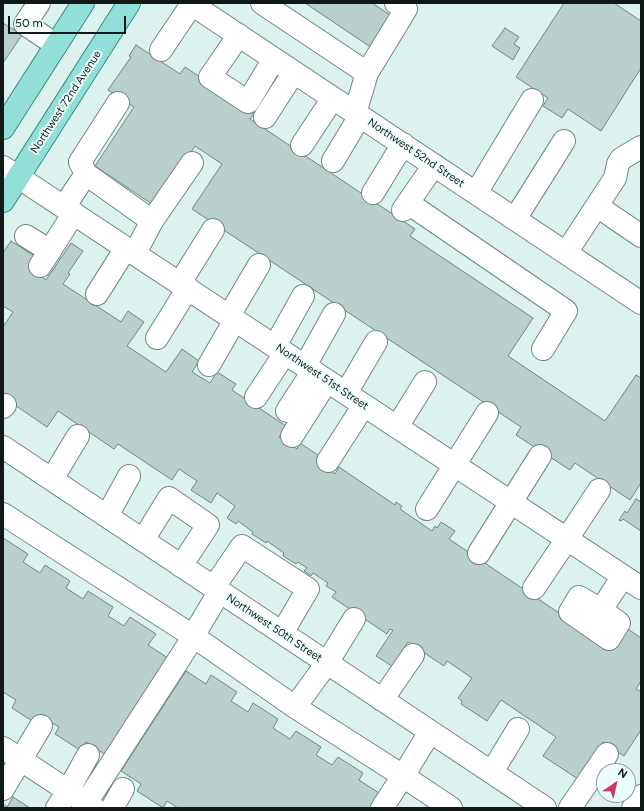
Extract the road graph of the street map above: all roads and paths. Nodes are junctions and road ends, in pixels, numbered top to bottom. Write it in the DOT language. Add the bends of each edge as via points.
graph roads {
  1 [pos="39,3"];
  2 [pos="83,3"];
  3 [pos="130,3"];
  4 [pos="262,3"];
  5 [pos="396,3"];
  6 [pos="195,4"];
  7 [pos="238,35"];
  8 [pos="56,45"];
  9 [pos="161,50"];
  10 [pos="274,59"];
  11 [pos="294,72"];
  12 [pos="367,73"];
  13 [pos="333,98"];
  14 [pos="532,100"];
  15 [pos="118,103"];
  16 [pos="358,114"];
  17 [pos="265,117"];
  18 [pos="3,128"];
  19 [pos="564,141"];
  20 [pos="403,144"];
  21 [pos="302,145"];
  22 [pos="641,147"];
  23 [pos="333,161"];
  24 [pos="192,163"];
  25 [pos="434,165"];
  26 [pos="11,172"];
  27 [pos="86,174"];
  28 [pos="372,193"];
  29 [pos="476,193"];
  30 [pos="3,201"];
  31 [pos="597,206"];
  32 [pos="69,210"];
  33 [pos="515,219"];
  34 [pos="152,220"];
  35 [pos="213,230"];
  36 [pos="26,236"];
  37 [pos="641,236"];
  38 [pos="131,251"];
  39 [pos="566,253"];
  40 [pos="259,265"];
  41 [pos="184,286"];
  42 [pos="97,294"];
  43 [pos="303,296"];
  44 [pos="641,303"];
  45 [pos="334,314"];
  46 [pos="232,318"];
  47 [pos="157,338"];
  48 [pos="376,342"];
  49 [pos="280,349"];
  50 [pos="543,349"];
  51 [pos="208,365"];
  52 [pos="315,372"];
  53 [pos="425,382"];
  54 [pos="346,393"];
  55 [pos="256,397"];
  56 [pos="364,405"];
  57 [pos="287,411"];
  58 [pos="487,413"];
  59 [pos="397,427"];
  60 [pos="78,436"];
  61 [pos="292,436"];
  62 [pos="6,456"];
  63 [pos="540,456"];
  64 [pos="328,461"];
  65 [pos="454,465"];
  66 [pos="129,476"];
  67 [pos="52,479"];
  68 [pos="599,490"];
  69 [pos="512,502"];
  70 [pos="427,509"];
  71 [pos="3,514"];
  72 [pos="107,516"];
  73 [pos="567,539"];
  74 [pos="143,540"];
  75 [pos="479,553"];
  76 [pos="182,566"];
  77 [pos="623,576"];
  78 [pos="534,588"];
  79 [pos="641,588"];
  80 [pos="217,589"];
  81 [pos="601,610"];
  82 [pos="354,618"];
  83 [pos="282,633"];
  84 [pos="194,636"];
  85 [pos="413,655"];
  86 [pos="327,663"];
  87 [pos="382,700"];
  88 [pos="295,707"];
  89 [pos="41,726"];
  90 [pos="518,729"];
  91 [pos="430,732"];
  92 [pos="12,754"];
  93 [pos="607,754"];
  94 [pos="88,755"];
  95 [pos="492,772"];
  96 [pos="403,776"];
  97 [pos="3,789"];
  98 [pos="123,789"];
  99 [pos="641,796"];
  100 [pos="62,799"];
  101 [pos="90,806"];
  102 [pos="539,806"];
  103 [pos="112,808"];
  104 [pos="382,808"];
  105 [pos="451,808"];
  106 [pos="570,808"];
  107 [pos="633,808"];
  1 -- 8 [label="street" via="25,24"];
  2 -- 8 [label="main road"];
  3 -- 26 [label="main road, Northwest 72nd Avenue"];
  4 -- 12 [label="street"];
  5 -- 12 [label="street" via="406,9"];
  6 -- 7 [label="street, Northwest 52nd Street"];
  6 -- 9 [label="street"];
  7 -- 10 [label="street, Northwest 52nd Street"];
  7 -- 10 [label="street" via="210,77 248,102"];
  8 -- 18 [label="main road"];
  10 -- 11 [label="street, Northwest 52nd Street"];
  11 -- 13 [label="street, Northwest 52nd Street"];
  11 -- 17 [label="street"];
  12 -- 16 [label="street"];
  13 -- 16 [label="street, Northwest 52nd Street"];
  13 -- 21 [label="street"];
  14 -- 29 [label="street"];
  15 -- 27 [label="street" via="80,162"];
  16 -- 20 [label="street, Northwest 52nd Street"];
  16 -- 23 [label="street"];
  19 -- 33 [label="street"];
  20 -- 25 [label="street, Northwest 52nd Street"];
  20 -- 28 [label="street"];
  22 -- 31 [label="street" via="621,159 615,178"];
  24 -- 34 [label="street"];
  25 -- 29 [label="street, Northwest 52nd Street"];
  25 -- 50 [label="street" via="406,207 566,311"];
  26 -- 30 [label="main road, Northwest 72nd Avenue"];
  26 -- 32 [label="street, Northwest 51st Street"];
  27 -- 32 [label="street"];
  27 -- 34 [label="street"];
  29 -- 33 [label="street, Northwest 52nd Street"];
  31 -- 37 [label="street"];
  31 -- 39 [label="street"];
  32 -- 36 [label="street" via="45,258"];
  32 -- 38 [label="street, Northwest 51st Street"];
  33 -- 39 [label="street, Northwest 52nd Street"];
  34 -- 38 [label="street"];
  35 -- 41 [label="street"];
  38 -- 41 [label="street, Northwest 51st Street"];
  38 -- 42 [label="street"];
  39 -- 44 [label="street, Northwest 52nd Street"];
  40 -- 46 [label="street"];
  41 -- 46 [label="street, Northwest 51st Street"];
  41 -- 47 [label="street"];
  43 -- 49 [label="street"];
  45 -- 52 [label="street"];
  46 -- 49 [label="street, Northwest 51st Street"];
  46 -- 51 [label="street"];
  48 -- 54 [label="street"];
  49 -- 52 [label="street, Northwest 51st Street"];
  49 -- 55 [label="street"];
  52 -- 54 [label="street, Northwest 51st Street"];
  52 -- 57 [label="street"];
  52 -- 61 [label="street"];
  53 -- 59 [label="street"];
  54 -- 56 [label="street, Northwest 51st Street"];
  56 -- 59 [label="street, Northwest 51st Street"];
  56 -- 64 [label="street"];
  58 -- 65 [label="street"];
  59 -- 65 [label="street, Northwest 51st Street"];
  60 -- 67 [label="street"];
  62 -- 67 [label="street, Northwest 50th Street"];
  63 -- 69 [label="street"];
  65 -- 69 [label="street, Northwest 51st Street"];
  65 -- 70 [label="street"];
  66 -- 72 [label="street"];
  67 -- 72 [label="street, Northwest 50th Street"];
  68 -- 73 [label="street"];
  69 -- 73 [label="street, Northwest 51st Street"];
  69 -- 75 [label="street"];
  71 -- 84 [label="street"];
  72 -- 74 [label="street, Northwest 50th Street"];
  73 -- 77 [label="street, Northwest 51st Street"];
  73 -- 78 [label="street"];
  74 -- 76 [label="street, Northwest 50th Street"];
  74 -- 76 [label="street" via="169,498 208,525"];
  76 -- 80 [label="street, Northwest 50th Street"];
  77 -- 79 [label="street, Northwest 51st Street"];
  77 -- 81 [label="street"];
  80 -- 83 [label="street, Northwest 50th Street"];
  80 -- 83 [label="street" via="242,546 308,589"];
  80 -- 84 [label="street"];
  82 -- 86 [label="street"];
  83 -- 86 [label="street, Northwest 50th Street"];
  84 -- 88 [label="street"];
  84 -- 101 [label="street"];
  85 -- 87 [label="street"];
  86 -- 87 [label="street, Northwest 50th Street"];
  86 -- 88 [label="street"];
  87 -- 91 [label="street, Northwest 50th Street"];
  88 -- 96 [label="street"];
  89 -- 92 [label="street"];
  90 -- 95 [label="street"];
  91 -- 95 [label="street, Northwest 50th Street"];
  91 -- 96 [label="street"];
  92 -- 97 [label="street"];
  92 -- 100 [label="street"];
  93 -- 106 [label="street"];
  94 -- 100 [label="street"];
  95 -- 102 [label="street, Northwest 50th Street"];
  96 -- 104 [label="street"];
  96 -- 105 [label="street"];
  98 -- 103 [label="street"];
  99 -- 107 [label="street"];
  100 -- 101 [label="street"];
}
